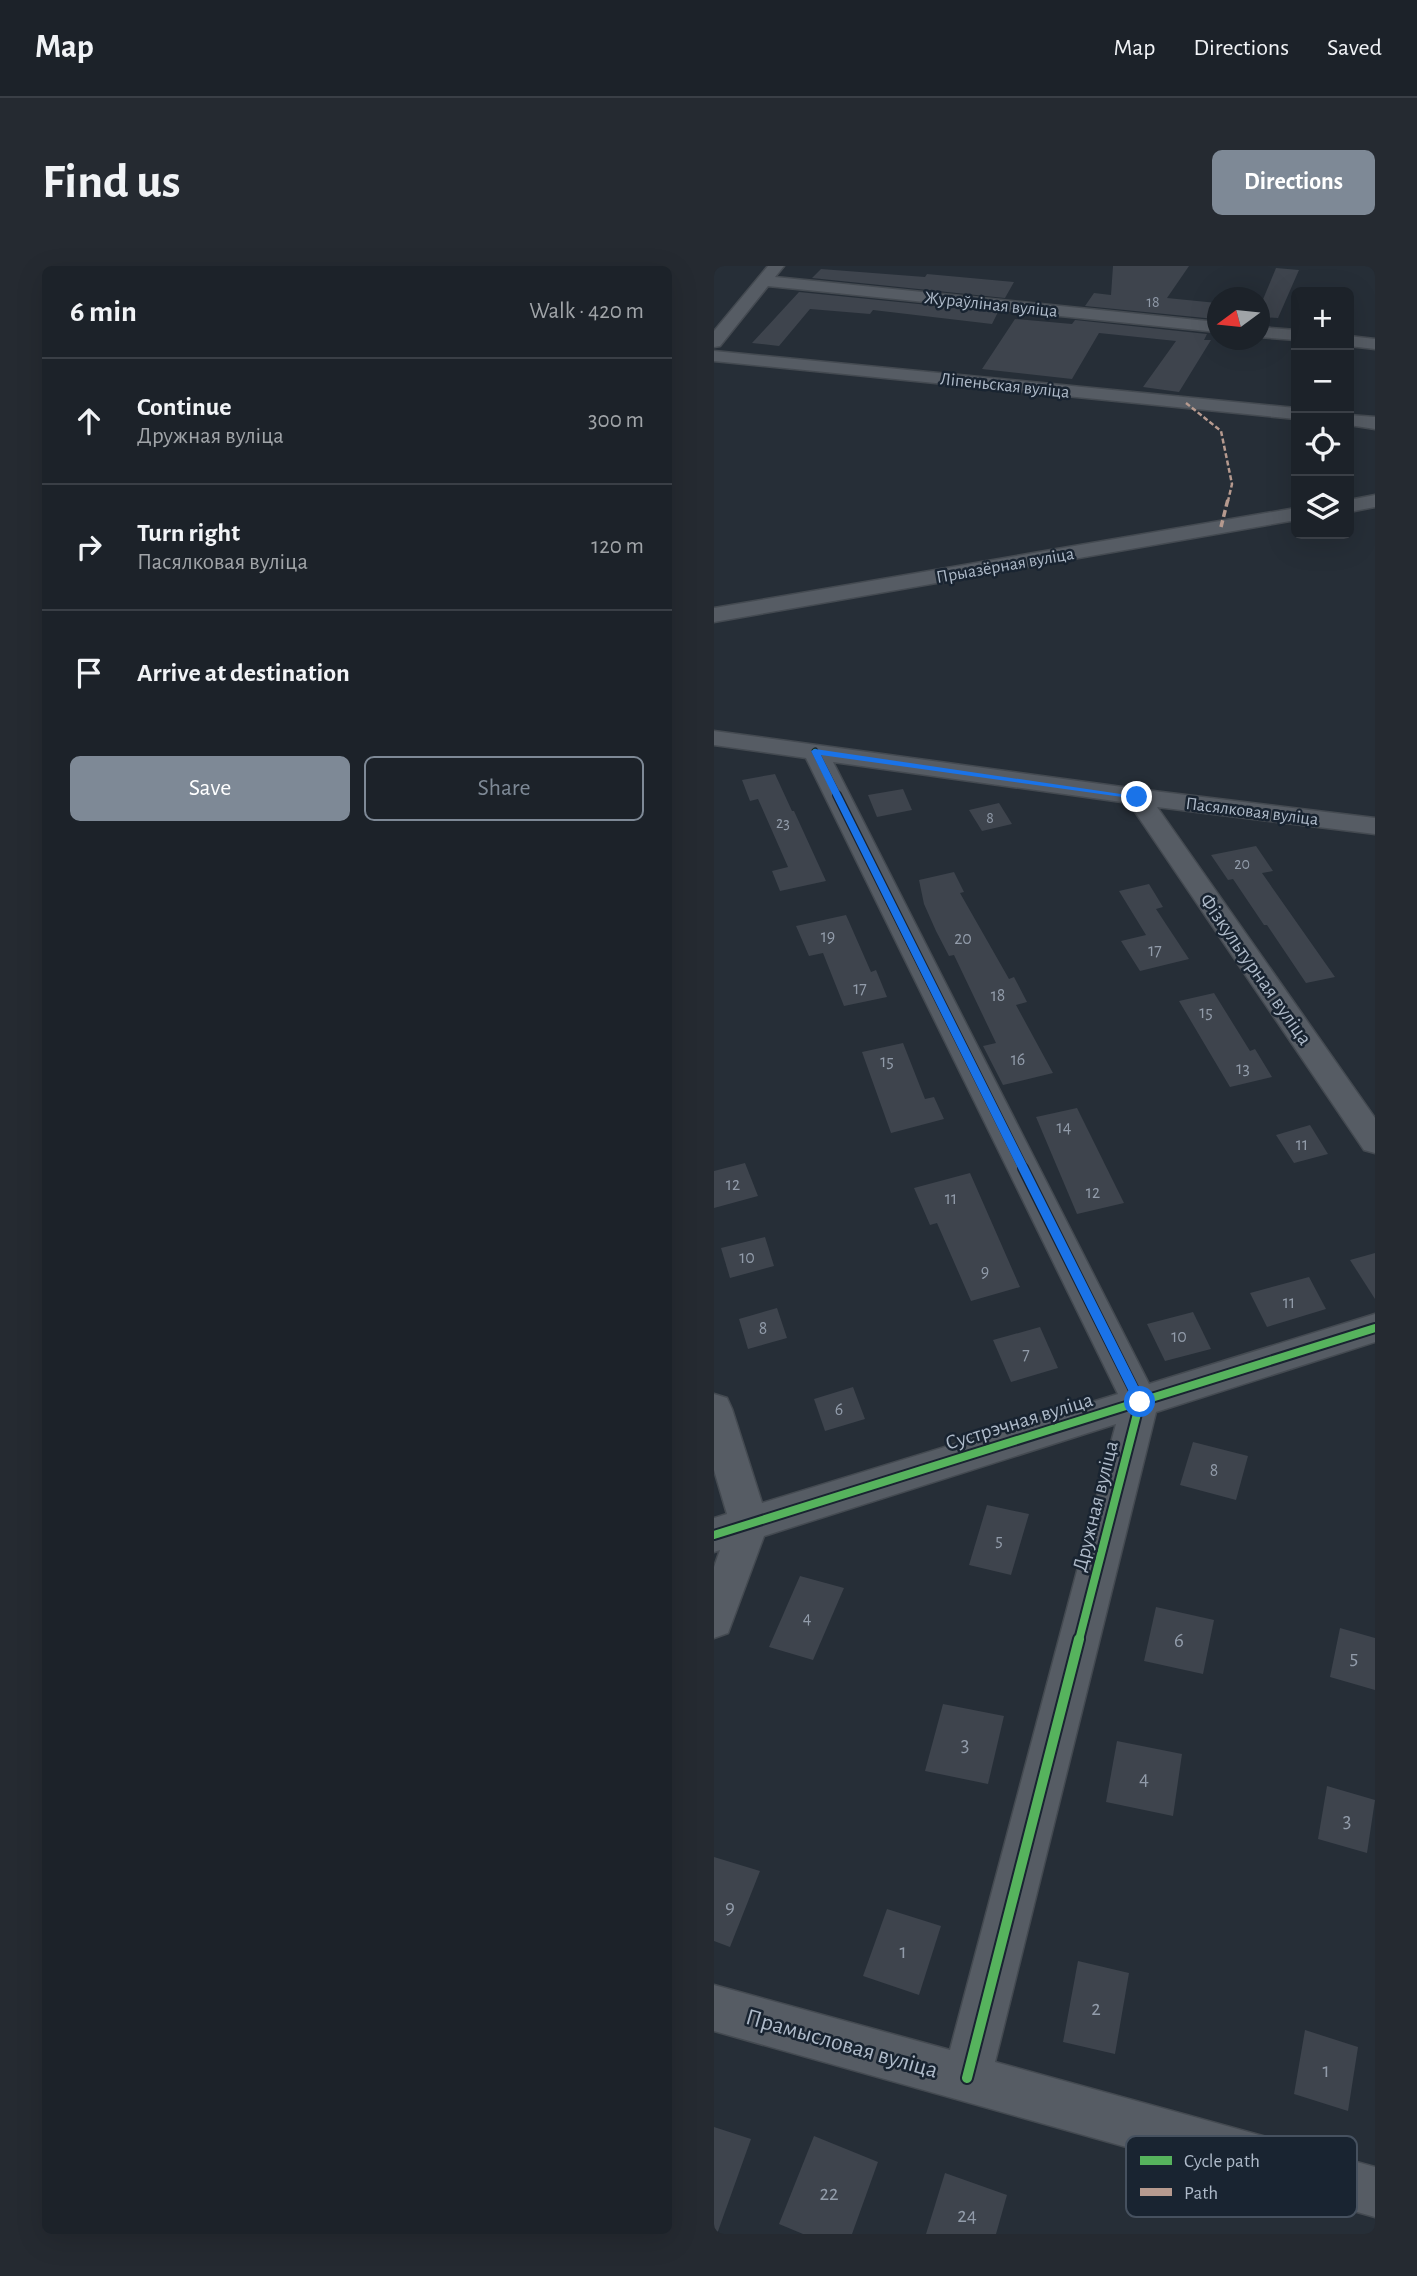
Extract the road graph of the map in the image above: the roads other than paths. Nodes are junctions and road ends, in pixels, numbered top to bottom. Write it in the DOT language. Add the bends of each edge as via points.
graph roads {
  1 [pos="776,266"];
  2 [pos="764,281"];
  3 [pos="1207,326"];
  4 [pos="1270,333"];
  5 [pos="1291,335"];
  6 [pos="714,342"];
  7 [pos="1354,342"];
  8 [pos="1375,344"];
  9 [pos="714,356"];
  10 [pos="1291,414"];
  11 [pos="1354,421"];
  12 [pos="1375,423"];
  13 [pos="1375,501"];
  14 [pos="1354,505"];
  15 [pos="1291,515"];
  16 [pos="714,615"];
  17 [pos="714,738"];
  18 [pos="815,751"];
  19 [pos="1137,797"];
  20 [pos="1375,826"];
  21 [pos="1375,1142"];
  22 [pos="1375,1328"];
  23 [pos="1140,1402"];
  24 [pos="714,1409"];
  25 [pos="731,1530"];
  26 [pos="714,1620"];
  27 [pos="714,2008"];
  28 [pos="968,2078"];
  29 [pos="1175,2136"];
  30 [pos="1357,2187"];
  31 [pos="1375,2192"];
  1 -- 2 [label="street"];
  2 -- 3 [label="street, Жураўліная вуліца"];
  2 -- 6 [label="street"];
  4 -- 5 [label="street"];
  7 -- 8 [label="street"];
  9 -- 10 [label="street, Ліпеньская вуліца"];
  11 -- 12 [label="street"];
  13 -- 14 [label="street"];
  15 -- 16 [label="street, Прыазёрная вуліца"];
  17 -- 18 [label="street, Пасялковая вуліца"];
  18 -- 19 [label="street, Пасялковая вуліца"];
  18 -- 23 [label="street"];
  19 -- 20 [label="street, Пасялковая вуліца"];
  19 -- 21 [label="street, Фізкультурная вуліца"];
  22 -- 23 [label="street, Сустрэчная вуліца"];
  23 -- 25 [label="street, Сустрэчная вуліца"];
  23 -- 28 [label="street, Дружная вуліца"];
  24 -- 25 [label="street"];
  25 -- 26 [label="street"];
  27 -- 28 [label="street, Прамысловая вуліца"];
  28 -- 29 [label="street, Прамысловая вуліца"];
  30 -- 31 [label="street, Прамысловая вуліца"];
}
